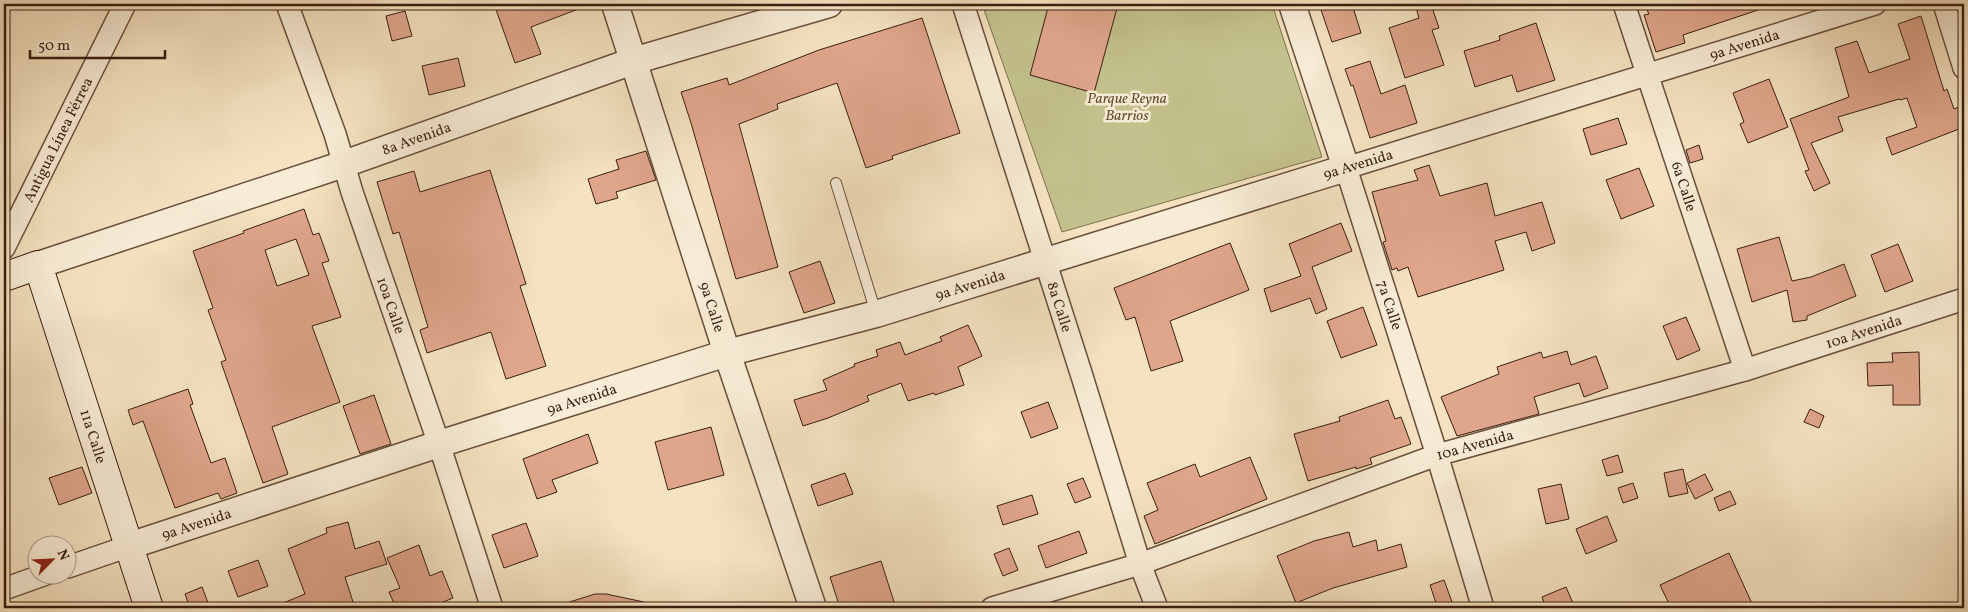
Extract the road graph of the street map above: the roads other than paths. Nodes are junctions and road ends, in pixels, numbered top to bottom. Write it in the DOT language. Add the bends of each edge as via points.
graph roads {
  1 [pos="125,4"];
  2 [pos="287,4"];
  3 [pos="614,4"];
  4 [pos="829,4"];
  5 [pos="963,4"];
  6 [pos="1292,4"];
  7 [pos="1624,4"];
  8 [pos="1875,4"];
  9 [pos="1944,4"];
  10 [pos="633,61"];
  11 [pos="1964,68"];
  12 [pos="1647,74"];
  13 [pos="344,164"];
  14 [pos="1346,168"];
  15 [pos="836,183"];
  16 [pos="4,248"];
  17 [pos="1044,262"];
  18 [pos="38,265"];
  19 [pos="4,277"];
  20 [pos="1964,299"];
  21 [pos="876,314"];
  22 [pos="727,353"];
  23 [pos="1745,370"];
  24 [pos="438,444"];
  25 [pos="1437,454"];
  26 [pos="129,546"];
  27 [pos="78,564"];
  28 [pos="1140,564"];
  29 [pos="28,580"];
  30 [pos="4,589"];
  31 [pos="149,608"];
  32 [pos="492,608"];
  33 [pos="812,608"];
  34 [pos="992,608"];
  35 [pos="1156,608"];
  36 [pos="1483,608"];
  1 -- 16 [label="street, Antigua Línea Férrea"];
  2 -- 13 [label="street, 10a Calle"];
  3 -- 10 [label="street, 9a Calle"];
  4 -- 10 [label="street, 8a Avenida"];
  5 -- 17 [label="street, 8a Calle"];
  6 -- 14 [label="street, 7a Calle"];
  7 -- 12 [label="street, 6a Calle"];
  8 -- 12 [label="street, 9a Avenida"];
  9 -- 11 [label="street"];
  10 -- 13 [label="street, 8a Avenida"];
  10 -- 22 [label="street, 9a Calle"];
  12 -- 14 [label="street, 9a Avenida"];
  12 -- 23 [label="street, 6a Calle"];
  13 -- 18 [label="street, 8a Avenida"];
  13 -- 24 [label="street, 10a Calle"];
  14 -- 17 [label="street, 9a Avenida"];
  14 -- 25 [label="street, 7a Calle"];
  15 -- 21 [label="lane"];
  17 -- 21 [label="street, 9a Avenida"];
  17 -- 28 [label="street, 8a Calle"];
  18 -- 19 [label="main road, 8a Avenida"];
  18 -- 26 [label="main road, 11a Calle"];
  20 -- 23 [label="street, 10a Avenida"];
  21 -- 22 [label="street, 9a Avenida"];
  22 -- 24 [label="street, 9a Avenida"];
  22 -- 33 [label="street, 9a Calle"];
  23 -- 25 [label="street, 10a Avenida"];
  24 -- 26 [label="street, 9a Avenida"];
  24 -- 32 [label="street, 10a Calle"];
  25 -- 28 [label="street, 10a Avenida"];
  25 -- 36 [label="street, 7a Calle"];
  26 -- 27 [label="street, 9a Avenida"];
  26 -- 31 [label="main road, 11a Calle"];
  28 -- 34 [label="street, 10a Avenida"];
  28 -- 35 [label="street, 8a Calle"];
  29 -- 30 [label="street"];
}
